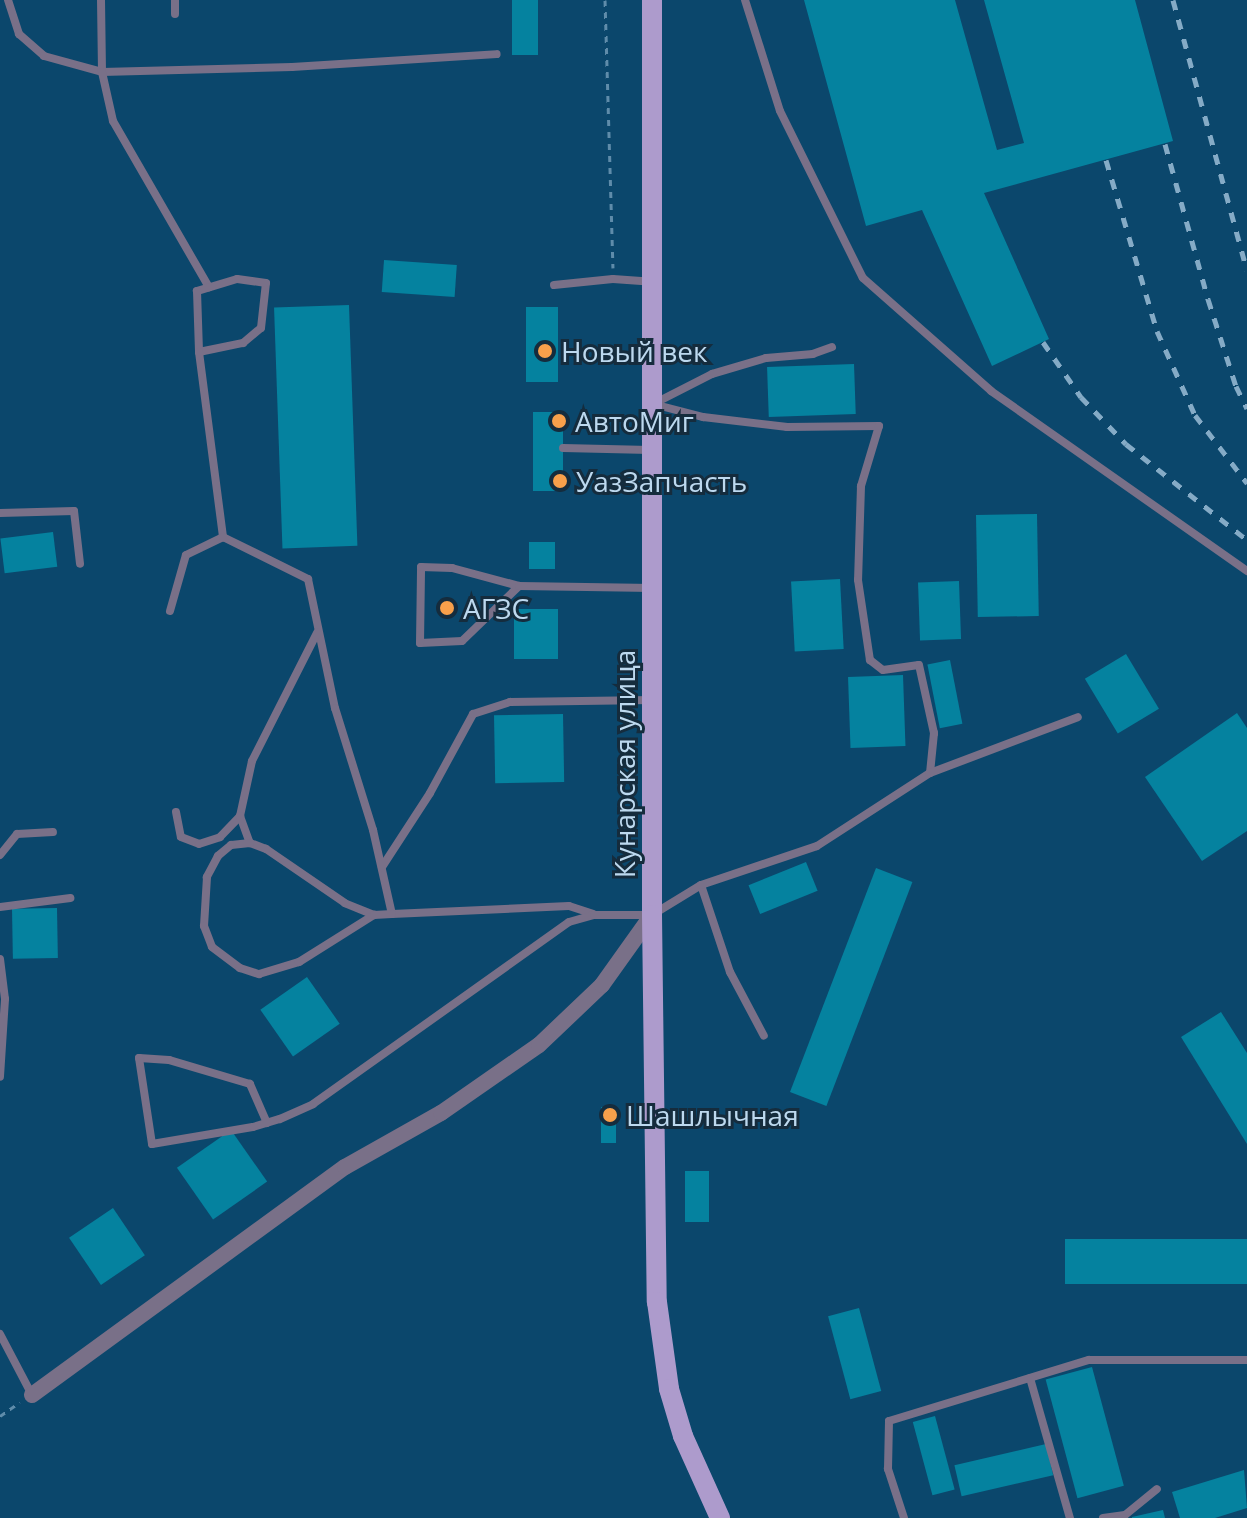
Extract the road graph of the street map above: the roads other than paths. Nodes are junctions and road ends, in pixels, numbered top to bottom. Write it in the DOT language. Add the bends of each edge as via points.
graph roads {
  1 [pos="8,0"];
  2 [pos="101,0"];
  3 [pos="175,0"];
  4 [pos="652,0"];
  5 [pos="745,0"];
  6 [pos="175,14"];
  7 [pos="497,54"];
  8 [pos="102,72"];
  9 [pos="653,282"];
  10 [pos="554,285"];
  11 [pos="209,287"];
  12 [pos="832,347"];
  13 [pos="199,352"];
  14 [pos="653,404"];
  15 [pos="563,448"];
  16 [pos="653,450"];
  17 [pos="0,513"];
  18 [pos="223,537"];
  19 [pos="80,564"];
  20 [pos="1247,571"];
  21 [pos="519,586"];
  22 [pos="654,588"];
  23 [pos="170,611"];
  24 [pos="318,633"];
  25 [pos="652,700"];
  26 [pos="1078,717"];
  27 [pos="930,773"];
  28 [pos="176,812"];
  29 [pos="240,816"];
  30 [pos="53,832"];
  31 [pos="220,837"];
  32 [pos="250,843"];
  33 [pos="231,845"];
  34 [pos="0,855"];
  35 [pos="382,867"];
  36 [pos="701,885"];
  37 [pos="70,898"];
  38 [pos="0,907"];
  39 [pos="392,914"];
  40 [pos="374,915"];
  41 [pos="594,915"];
  42 [pos="652,915"];
  43 [pos="0,959"];
  44 [pos="764,1036"];
  45 [pos="0,1077"];
  46 [pos="267,1123"];
  47 [pos="0,1334"];
  48 [pos="1247,1360"];
  49 [pos="1030,1378"];
  50 [pos="32,1395"];
  51 [pos="1157,1489"];
  52 [pos="720,1518"];
  53 [pos="904,1518"];
  54 [pos="1070,1518"];
  55 [pos="1103,1518"];
  1 -- 8 [label="lane" via="19,34 44,56"];
  2 -- 8 [label="lane"];
  3 -- 6 [label="lane"];
  4 -- 9 [label="main road, Кунарская улица"];
  5 -- 20 [label="lane" via="780,111 863,278 991,391"];
  7 -- 8 [label="lane"];
  8 -- 11 [label="lane" via="123,142"];
  9 -- 10 [label="lane" via="613,279"];
  9 -- 14 [label="main road, Кунарская улица"];
  11 -- 13 [label="lane" via="197,291"];
  11 -- 13 [label="lane" via="237,279 266,283 261,328 243,343"];
  12 -- 14 [label="lane" via="712,374"];
  13 -- 18 [label="lane"];
  14 -- 16 [label="main road, Кунарская улица"];
  14 -- 27 [label="lane" via="703,417 787,427 879,426 861,486 858,580 870,660 883,670 919,665 934,733"];
  15 -- 16 [label="lane"];
  16 -- 22 [label="main road, Кунарская улица"];
  17 -- 19 [label="lane" via="74,511"];
  18 -- 23 [label="lane" via="186,555"];
  18 -- 24 [label="lane" via="308,579"];
  21 -- 21 [label="lane" via="452,568 421,567 420,643 462,641"];
  21 -- 22 [label="lane"];
  22 -- 25 [label="main road, Кунарская улица"];
  24 -- 29 [label="lane" via="252,761"];
  24 -- 35 [label="lane"];
  25 -- 35 [label="lane" via="510,702 473,714"];
  25 -- 42 [label="main road, Кунарская улица"];
  26 -- 27 [label="lane"];
  27 -- 36 [label="lane" via="817,846"];
  28 -- 31 [label="lane" via="181,837 199,844"];
  29 -- 31 [label="lane"];
  29 -- 32 [label="lane"];
  30 -- 34 [label="lane" via="17,834"];
  31 -- 33 [label="lane"];
  32 -- 33 [label="lane"];
  32 -- 40 [label="lane" via="345,903"];
  33 -- 40 [label="lane" via="207,877 204,926 212,947 240,968 259,974 299,962"];
  35 -- 39 [label="lane"];
  36 -- 42 [label="lane"];
  36 -- 44 [label="lane" via="730,972"];
  37 -- 38 [label="lane"];
  39 -- 40 [label="lane"];
  39 -- 41 [label="lane" via="569,906"];
  41 -- 42 [label="lane"];
  41 -- 46 [label="lane" via="569,922 313,1104"];
  42 -- 50 [label="street" via="602,985 539,1045 441,1113 345,1167"];
  42 -- 52 [label="main road, Кунарская улица" via="661,1345 683,1436"];
  43 -- 45 [label="lane" via="5,999"];
  46 -- 46 [label="lane" via="152,1144 139,1058 169,1060 250,1084"];
  47 -- 50 [label="lane"];
  48 -- 49 [label="lane" via="1089,1360"];
  49 -- 53 [label="lane" via="889,1421 888,1469"];
  49 -- 54 [label="lane"];
  51 -- 55 [label="lane" via="1125,1515"];
}
